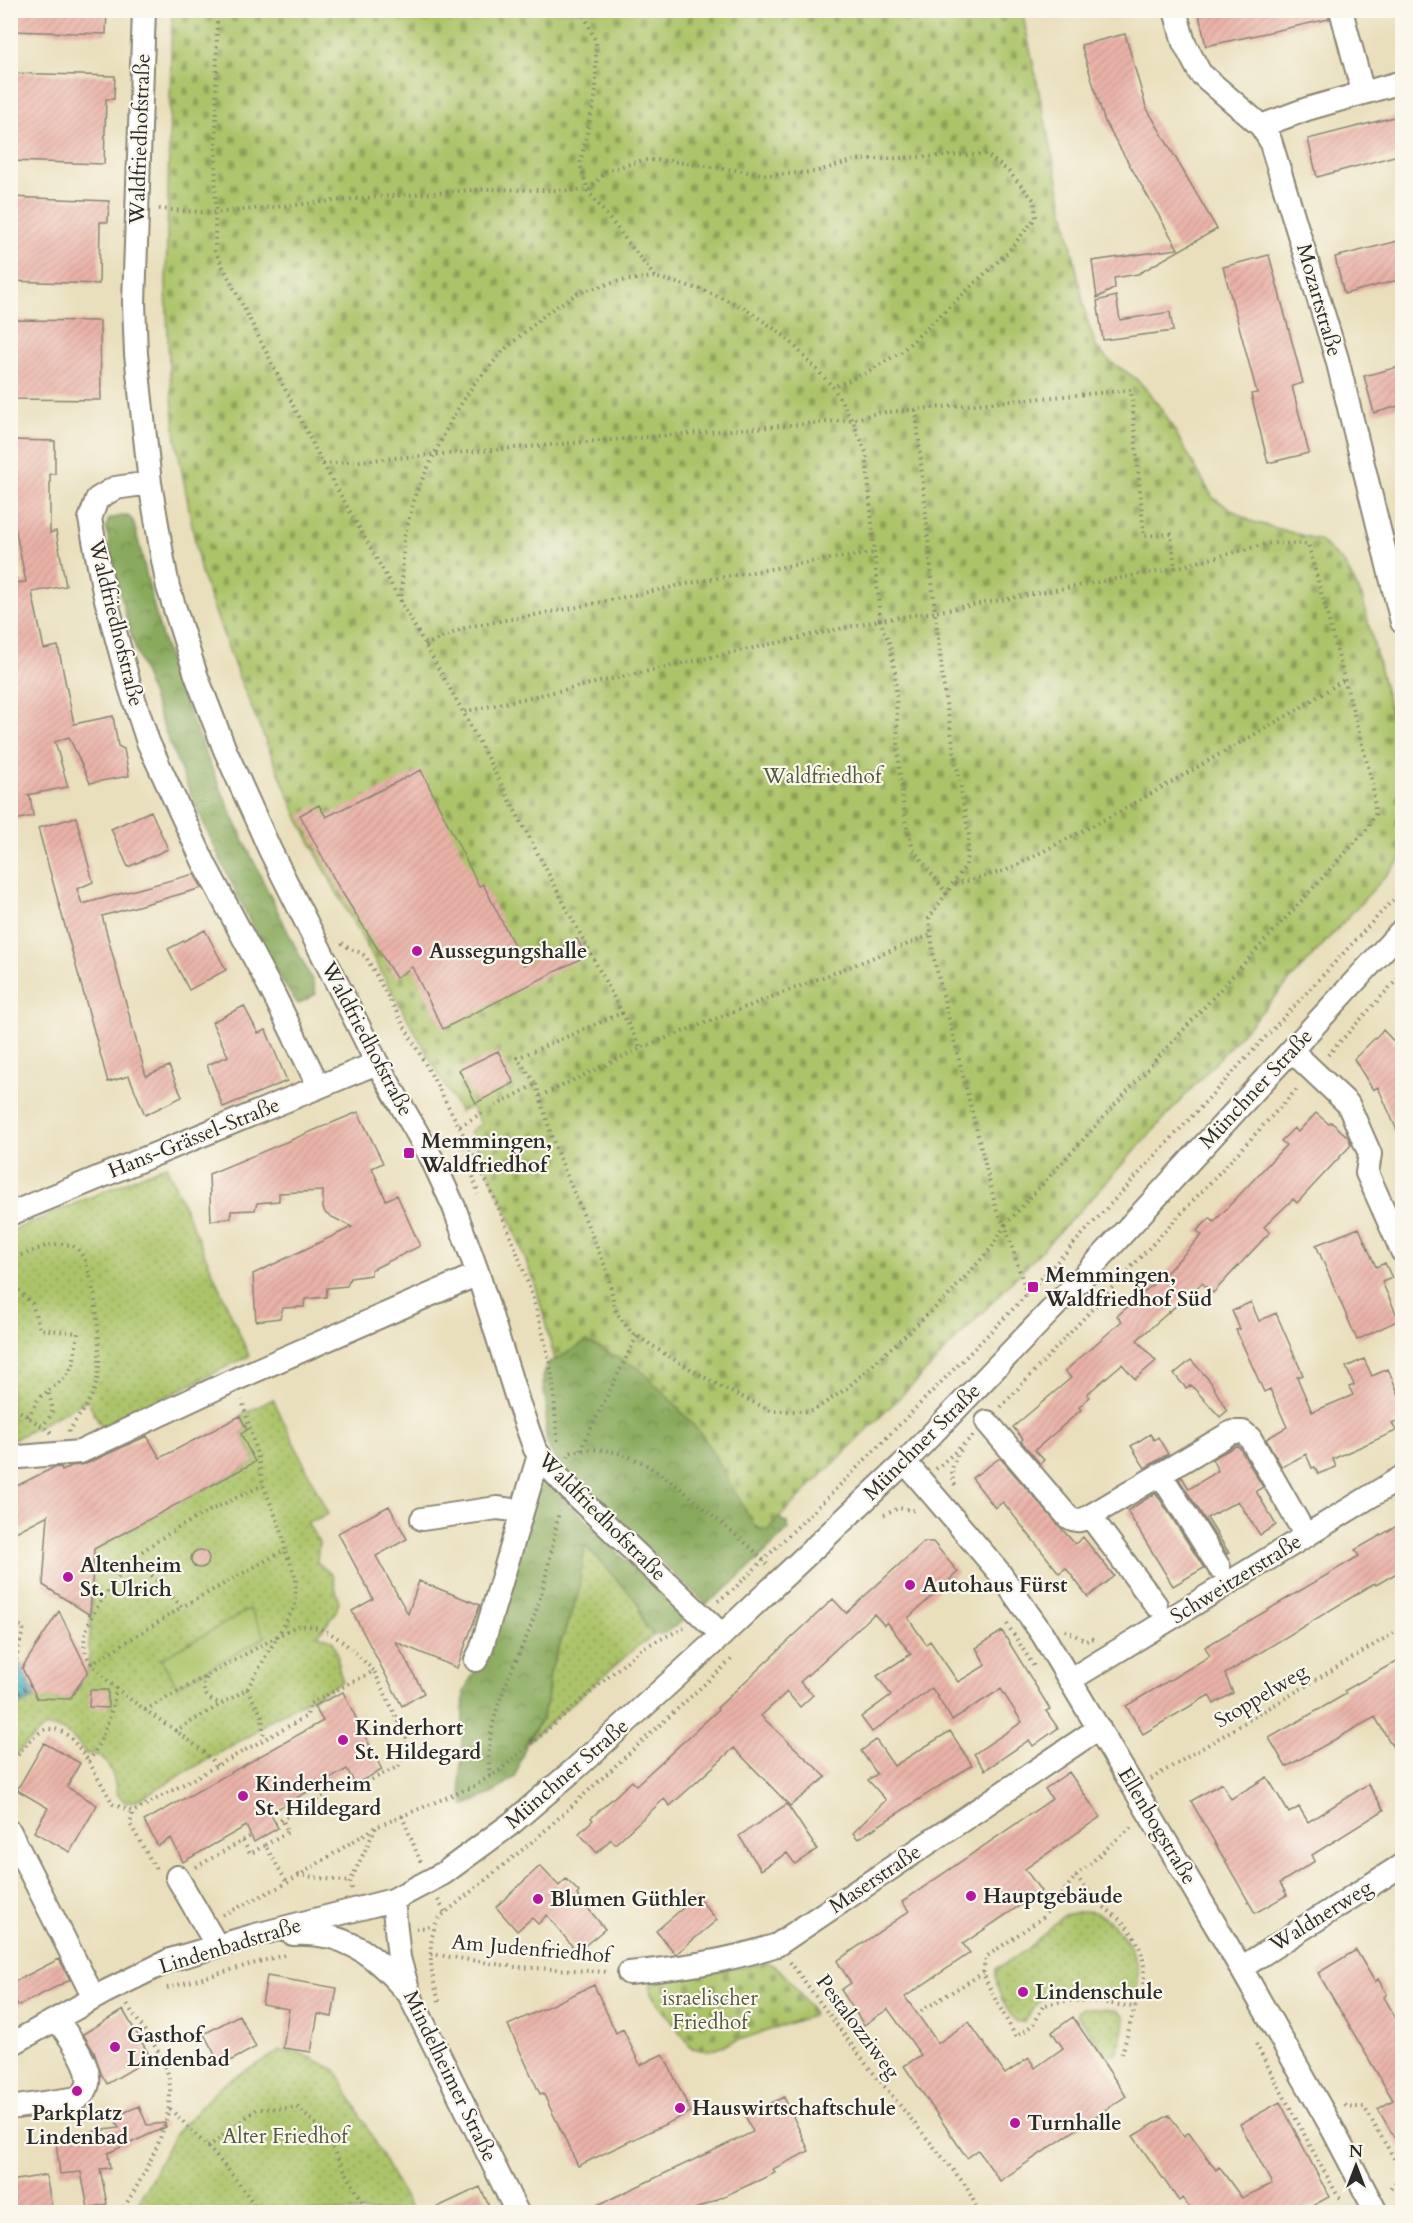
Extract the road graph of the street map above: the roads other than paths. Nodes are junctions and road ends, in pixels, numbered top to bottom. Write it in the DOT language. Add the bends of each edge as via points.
graph roads {
  1 [pos="144,10"];
  2 [pos="1175,10"];
  3 [pos="1341,10"];
  4 [pos="1402,82"];
  5 [pos="1363,93"];
  6 [pos="1260,126"];
  7 [pos="150,483"];
  8 [pos="1402,622"];
  9 [pos="1402,930"];
  10 [pos="1292,1051"];
  11 [pos="377,1063"];
  12 [pos="319,1087"];
  13 [pos="10,1214"];
  14 [pos="1402,1251"];
  15 [pos="478,1274"];
  16 [pos="987,1422"];
  17 [pos="10,1454"];
  18 [pos="539,1455"];
  19 [pos="905,1462"];
  20 [pos="1161,1475"];
  21 [pos="1402,1477"];
  22 [pos="521,1511"];
  23 [pos="1090,1516"];
  24 [pos="422,1519"];
  25 [pos="1306,1536"];
  26 [pos="1219,1567"];
  27 [pos="1156,1605"];
  28 [pos="722,1635"];
  29 [pos="476,1660"];
  30 [pos="1070,1680"];
  31 [pos="1099,1728"];
  32 [pos="13,1844"];
  33 [pos="1402,1865"];
  34 [pos="177,1877"];
  35 [pos="393,1900"];
  36 [pos="252,1936"];
  37 [pos="217,1946"];
  38 [pos="1241,1968"];
  39 [pos="629,1973"];
  40 [pos="410,1996"];
  41 [pos="94,1998"];
  42 [pos="57,2019"];
  43 [pos="10,2045"];
  44 [pos="10,2108"];
  45 [pos="1384,2205"];
  46 [pos="517,2212"];
  1 -- 7 [label="street, Waldfriedhofstraße" via="134,303"];
  2 -- 6 [label="street, Mozartstraße" via="1200,73"];
  3 -- 5 [label="street"];
  4 -- 5 [label="street"];
  5 -- 6 [label="street"];
  6 -- 8 [label="street, Mozartstraße" via="1270,140 1333,348"];
  7 -- 11 [label="street, Waldfriedhofstraße" via="168,587 225,750 270,850"];
  7 -- 12 [label="street, Waldfriedhofstraße" via="115,488 97,499 90,519 104,592 148,742 200,856"];
  9 -- 10 [label="street, Münchner Straße"];
  10 -- 14 [label="street" via="1348,1104 1370,1154 1367,1173"];
  10 -- 19 [label="street, Münchner Straße"];
  11 -- 12 [label="street, Hans-Grässel-Straße"];
  11 -- 15 [label="street, Waldfriedhofstraße" via="432,1159"];
  12 -- 13 [label="street, Hans-Grässel-Straße"];
  15 -- 17 [label="street" via="72,1446 20,1456"];
  15 -- 18 [label="street, Waldfriedhofstraße"];
  16 -- 23 [label="street" via="1068,1517 1082,1521"];
  18 -- 22 [label="street"];
  18 -- 28 [label="street, Waldfriedhofstraße" via="621,1540"];
  19 -- 28 [label="street, Münchner Straße"];
  19 -- 30 [label="street, Ellenbogstraße" via="999,1572"];
  20 -- 23 [label="street"];
  20 -- 25 [label="street" via="1232,1432 1243,1432"];
  20 -- 26 [label="street"];
  21 -- 25 [label="street, Schweitzerstraße"];
  22 -- 24 [label="street" via="497,1508"];
  22 -- 29 [label="street"];
  23 -- 27 [label="street"];
  25 -- 30 [label="street, Schweitzerstraße"];
  28 -- 35 [label="street, Münchner Straße" via="512,1823 444,1873"];
  30 -- 31 [label="street, Ellenbogstraße"];
  31 -- 38 [label="street, Ellenbogstraße"];
  31 -- 39 [label="street, Maserstraße" via="777,1945 683,1968"];
  32 -- 41 [label="street"];
  33 -- 38 [label="street, Waldnerweg"];
  34 -- 37 [label="street"];
  35 -- 36 [label="street, Lindenbadstraße"];
  35 -- 40 [label="street, Mindelheimer Straße" via="399,1958"];
  36 -- 37 [label="street, Lindenbadstraße"];
  36 -- 40 [label="street" via="313,1933 348,1942 385,1967"];
  37 -- 41 [label="street, Lindenbadstraße" via="170,1960"];
  38 -- 45 [label="street, Ellenbogstraße" via="1338,2138"];
  40 -- 46 [label="street, Mindelheimer Straße"];
  41 -- 42 [label="street, Lindenbadstraße"];
  42 -- 43 [label="street, Lindenbadstraße"];
  42 -- 44 [label="street" via="82,2057 90,2083 86,2093 78,2098"];
}
